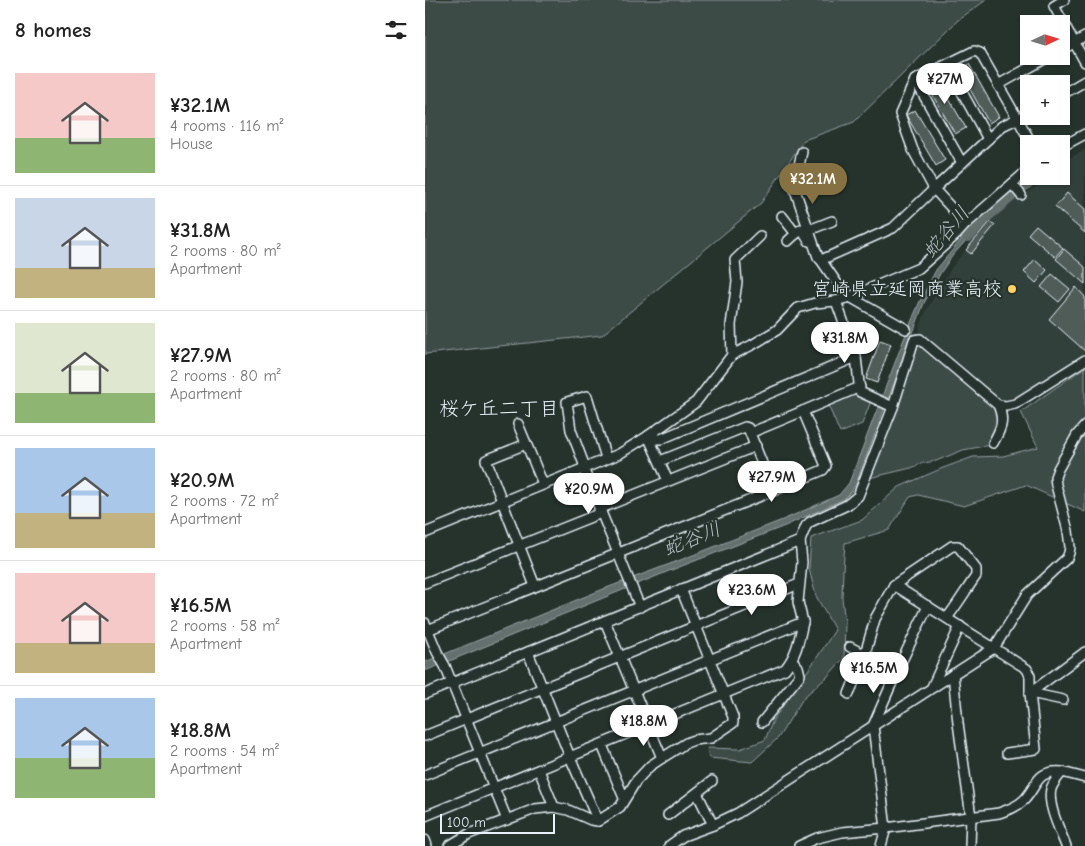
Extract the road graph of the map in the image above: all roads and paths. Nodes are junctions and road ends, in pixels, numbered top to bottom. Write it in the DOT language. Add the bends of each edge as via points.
graph roads {
  1 [pos="1064,0"];
  2 [pos="1085,36"];
  3 [pos="1074,43"];
  4 [pos="1070,45"];
  5 [pos="1085,62"];
  6 [pos="947,65"];
  7 [pos="1034,65"];
  8 [pos="915,80"];
  9 [pos="1085,81"];
  10 [pos="998,86"];
  11 [pos="1070,90"];
  12 [pos="1018,119"];
  13 [pos="1085,134"];
  14 [pos="1026,135"];
  15 [pos="988,139"];
  16 [pos="1070,142"];
  17 [pos="802,152"];
  18 [pos="962,162"];
  19 [pos="1020,177"];
  20 [pos="1012,184"];
  21 [pos="934,189"];
  22 [pos="1020,194"];
  23 [pos="782,216"];
  24 [pos="832,220"];
  25 [pos="966,224"];
  26 [pos="809,230"];
  27 [pos="796,234"];
  28 [pos="760,236"];
  29 [pos="788,241"];
  30 [pos="819,258"];
  31 [pos="848,298"];
  32 [pos="836,300"];
  33 [pos="906,329"];
  34 [pos="732,355"];
  35 [pos="857,357"];
  36 [pos="1085,360"];
  37 [pos="860,387"];
  38 [pos="998,405"];
  39 [pos="892,406"];
  40 [pos="803,410"];
  41 [pos="518,424"];
  42 [pos="1085,426"];
  43 [pos="750,433"];
  44 [pos="648,436"];
  45 [pos="993,443"];
  46 [pos="527,444"];
  47 [pos="756,446"];
  48 [pos="606,458"];
  49 [pos="660,461"];
  50 [pos="584,468"];
  51 [pos="668,481"];
  52 [pos="543,484"];
  53 [pos="773,491"];
  54 [pos="502,502"];
  55 [pos="600,511"];
  56 [pos="425,533"];
  57 [pos="801,541"];
  58 [pos="519,546"];
  59 [pos="617,553"];
  60 [pos="425,583"];
  61 [pos="799,584"];
  62 [pos="894,585"];
  63 [pos="535,586"];
  64 [pos="681,589"];
  65 [pos="928,606"];
  66 [pos="640,607"];
  67 [pos="947,618"];
  68 [pos="605,622"];
  69 [pos="803,622"];
  70 [pos="697,626"];
  71 [pos="959,626"];
  72 [pos="426,628"];
  73 [pos="851,647"];
  74 [pos="994,648"];
  75 [pos="528,652"];
  76 [pos="1085,652"];
  77 [pos="865,654"];
  78 [pos="619,656"];
  79 [pos="711,660"];
  80 [pos="793,660"];
  81 [pos="897,671"];
  82 [pos="953,674"];
  83 [pos="451,683"];
  84 [pos="543,688"];
  85 [pos="932,688"];
  86 [pos="634,691"];
  87 [pos="1030,693"];
  88 [pos="425,694"];
  89 [pos="724,694"];
  90 [pos="849,694"];
  91 [pos="1063,700"];
  92 [pos="466,719"];
  93 [pos="556,722"];
  94 [pos="762,722"];
  95 [pos="647,726"];
  96 [pos="873,726"];
  97 [pos="425,736"];
  98 [pos="602,745"];
  99 [pos="479,753"];
  100 [pos="1007,753"];
  101 [pos="570,757"];
  102 [pos="661,758"];
  103 [pos="539,770"];
  104 [pos="1062,772"];
  105 [pos="425,776"];
  106 [pos="1085,778"];
  107 [pos="713,781"];
  108 [pos="494,788"];
  109 [pos="697,793"];
  110 [pos="624,798"];
  111 [pos="554,807"];
  112 [pos="668,815"];
  113 [pos="425,816"];
  114 [pos="971,818"];
  115 [pos="507,820"];
  116 [pos="597,821"];
  117 [pos="713,825"];
  118 [pos="886,828"];
  119 [pos="425,840"];
  120 [pos="427,846"];
  121 [pos="449,846"];
  122 [pos="669,846"];
  123 [pos="799,846"];
  124 [pos="881,846"];
  125 [pos="970,846"];
  126 [pos="1067,846"];
  1 -- 3 [label="street" via="1054,6"];
  2 -- 3 [label="street"];
  3 -- 4 [label="street"];
  3 -- 5 [label="street"];
  6 -- 8 [label="street"];
  6 -- 10 [label="street" via="974,51 980,53"];
  6 -- 15 [label="street"];
  7 -- 10 [label="street"];
  8 -- 18 [label="street"];
  8 -- 21 [label="street" via="899,114 913,150"];
  9 -- 11 [label="street"];
  10 -- 12 [label="street"];
  12 -- 14 [label="street"];
  12 -- 15 [label="street" via="1002,126"];
  13 -- 16 [label="street"];
  15 -- 18 [label="street"];
  17 -- 26 [label="street" via="794,187"];
  18 -- 21 [label="street"];
  19 -- 20 [label="street"];
  20 -- 22 [label="street"];
  20 -- 25 [label="street"];
  21 -- 25 [label="street"];
  21 -- 30 [label="street" via="893,228"];
  23 -- 27 [label="street"];
  24 -- 26 [label="street"];
  25 -- 31 [label="street" via="919,268"];
  26 -- 30 [label="street"];
  27 -- 29 [label="street"];
  27 -- 30 [label="street" via="801,229"];
  28 -- 34 [label="street" via="735,260 737,282 731,325"];
  30 -- 31 [label="street"];
  31 -- 32 [label="street"];
  31 -- 33 [label="street"];
  32 -- 34 [label="street" via="798,308 777,330"];
  32 -- 35 [label="street"];
  34 -- 44 [label="street" via="696,402"];
  35 -- 37 [label="street"];
  35 -- 44 [label="street" via="661,438"];
  36 -- 38 [label="street" via="1015,404"];
  37 -- 39 [label="street" via="860,392"];
  37 -- 40 [label="street"];
  38 -- 39 [label="street" via="920,339 914,340"];
  38 -- 45 [label="street" via="1002,421"];
  39 -- 57 [label="street" via="858,496 847,506 811,522 806,526"];
  40 -- 43 [label="street"];
  40 -- 53 [label="street" via="825,466 823,470"];
  41 -- 46 [label="street"];
  42 -- 74 [label="street" via="1055,477 1068,531 1067,558 1027,595"];
  43 -- 47 [label="street"];
  43 -- 49 [label="street" via="745,428"];
  44 -- 48 [label="street"];
  44 -- 49 [label="street"];
  46 -- 52 [label="street"];
  46 -- 54 [label="street" via="486,460"];
  47 -- 51 [label="street"];
  47 -- 53 [label="street"];
  48 -- 50 [label="street"];
  48 -- 50 [label="street" via="587,396 567,402 571,430"];
  49 -- 51 [label="street"];
  50 -- 52 [label="street"];
  50 -- 55 [label="street"];
  51 -- 55 [label="street"];
  52 -- 54 [label="street"];
  53 -- 59 [label="street"];
  54 -- 56 [label="street"];
  54 -- 58 [label="street"];
  55 -- 58 [label="street"];
  55 -- 59 [label="street"];
  57 -- 61 [label="street"];
  57 -- 64 [label="street"];
  58 -- 60 [label="street"];
  58 -- 63 [label="street"];
  59 -- 63 [label="street"];
  59 -- 66 [label="street"];
  61 -- 69 [label="street" via="798,602"];
  61 -- 70 [label="street"];
  62 -- 65 [label="street"];
  62 -- 67 [label="street" via="952,546 958,546 976,569 976,576"];
  62 -- 77 [label="street" via="875,619"];
  63 -- 72 [label="street"];
  64 -- 66 [label="street"];
  64 -- 70 [label="street"];
  65 -- 67 [label="street"];
  65 -- 81 [label="street"];
  66 -- 68 [label="street"];
  67 -- 71 [label="street"];
  68 -- 75 [label="street"];
  68 -- 78 [label="street"];
  69 -- 79 [label="street"];
  69 -- 80 [label="street"];
  70 -- 78 [label="street"];
  70 -- 79 [label="street"];
  71 -- 74 [label="street"];
  71 -- 85 [label="street"];
  72 -- 83 [label="street"];
  73 -- 77 [label="street"];
  74 -- 82 [label="street"];
  74 -- 87 [label="street" via="1027,669"];
  75 -- 83 [label="street"];
  75 -- 84 [label="street"];
  76 -- 87 [label="street"];
  77 -- 81 [label="street"];
  77 -- 90 [label="street"];
  78 -- 84 [label="street"];
  78 -- 86 [label="street"];
  79 -- 86 [label="street"];
  79 -- 89 [label="street"];
  80 -- 89 [label="street" via="785,669"];
  80 -- 94 [label="street" via="800,675"];
  81 -- 96 [label="street"];
  82 -- 85 [label="street"];
  82 -- 114 [label="street"];
  83 -- 88 [label="street"];
  83 -- 92 [label="street"];
  84 -- 92 [label="street"];
  84 -- 93 [label="street"];
  85 -- 96 [label="street"];
  86 -- 93 [label="street"];
  86 -- 95 [label="street"];
  87 -- 91 [label="street"];
  87 -- 100 [label="street" via="1036,749"];
  89 -- 95 [label="street"];
  89 -- 102 [label="street" via="733,723 711,738 685,742"];
  92 -- 97 [label="street"];
  92 -- 99 [label="street"];
  93 -- 99 [label="street"];
  93 -- 101 [label="street"];
  95 -- 98 [label="street"];
  95 -- 102 [label="street"];
  96 -- 117 [label="street" via="738,813"];
  96 -- 118 [label="street"];
  98 -- 101 [label="street"];
  98 -- 110 [label="street"];
  99 -- 105 [label="street"];
  99 -- 108 [label="street"];
  101 -- 103 [label="street"];
  101 -- 116 [label="street"];
  102 -- 110 [label="street" via="636,781"];
  103 -- 108 [label="street"];
  103 -- 111 [label="street"];
  104 -- 106 [label="street"];
  104 -- 114 [label="street" via="1053,771 1037,780 1025,799 1015,807"];
  104 -- 126 [label="street" via="1051,787 1051,799"];
  107 -- 109 [label="street"];
  108 -- 113 [label="street"];
  108 -- 115 [label="street"];
  109 -- 112 [label="street"];
  109 -- 117 [label="street"];
  110 -- 116 [label="street" via="619,807"];
  111 -- 115 [label="street" via="535,809"];
  111 -- 116 [label="street"];
  114 -- 118 [label="street"];
  114 -- 125 [label="street"];
  115 -- 121 [label="street" via="469,834"];
  117 -- 122 [label="street" via="683,836"];
  118 -- 123 [label="street" via="830,834"];
  118 -- 124 [label="street"];
  119 -- 120 [label="street"];
}
